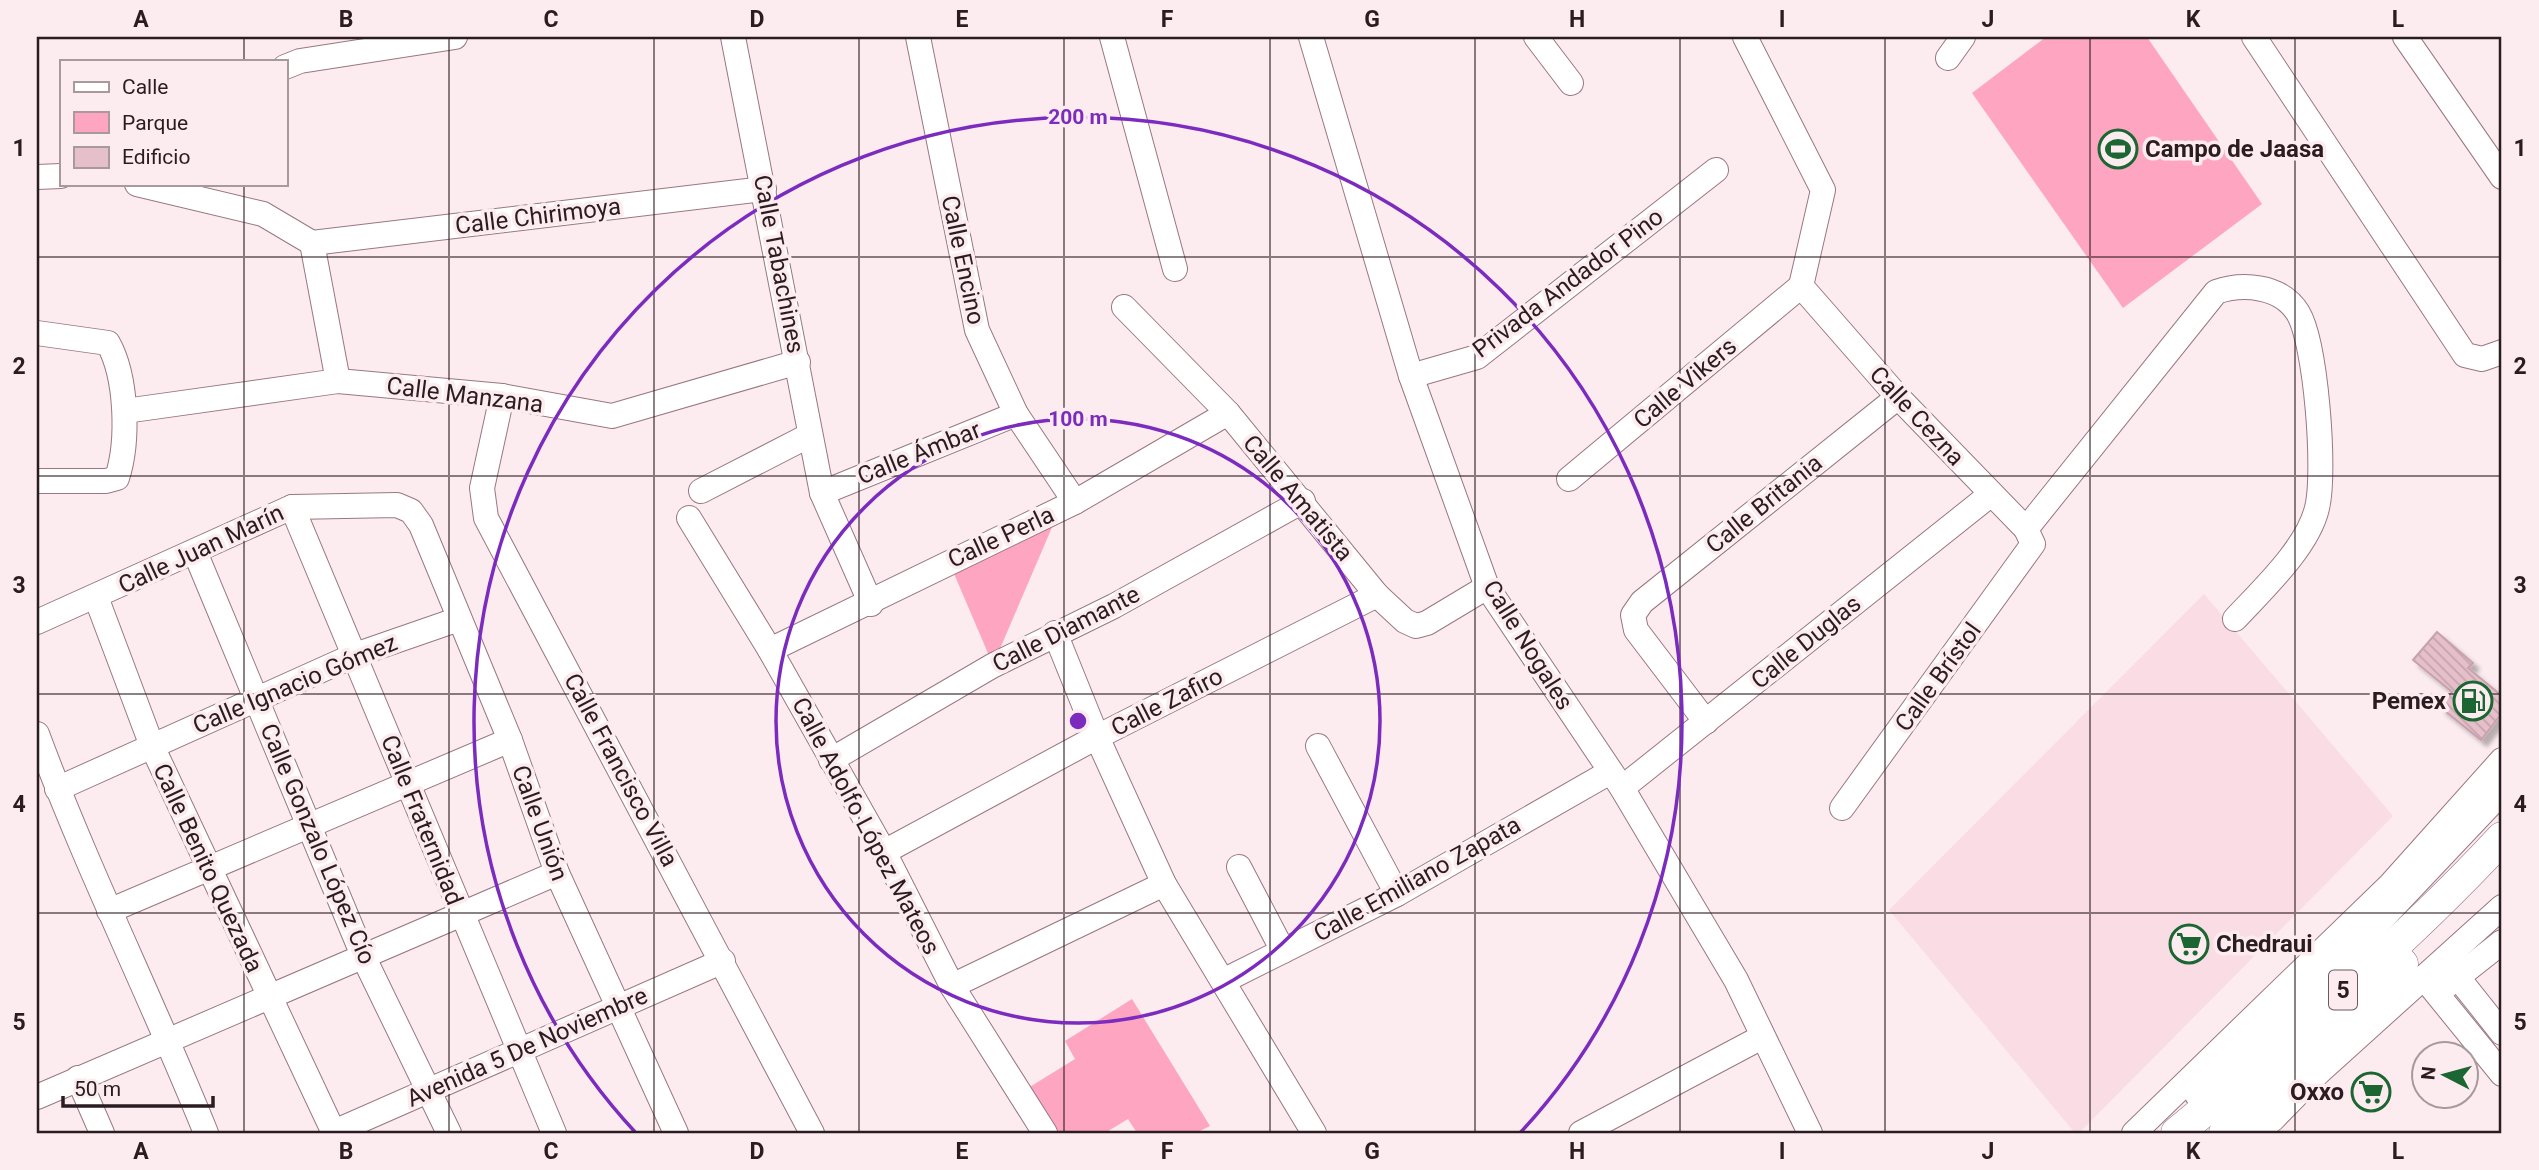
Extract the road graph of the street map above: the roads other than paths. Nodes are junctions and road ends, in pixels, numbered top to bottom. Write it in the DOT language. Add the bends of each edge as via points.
graph roads {
  1 [pos="455,37"];
  2 [pos="733,37"];
  3 [pos="918,37"];
  4 [pos="1112,37"];
  5 [pos="1311,37"];
  6 [pos="1536,37"];
  7 [pos="1745,37"];
  8 [pos="1964,37"];
  9 [pos="2254,37"];
  10 [pos="2405,37"];
  11 [pos="1948,58"];
  12 [pos="287,66"];
  13 [pos="1571,83"];
  14 [pos="1716,170"];
  15 [pos="37,177"];
  16 [pos="60,177"];
  17 [pos="2502,177"];
  18 [pos="145,186"];
  19 [pos="764,189"];
  20 [pos="312,243"];
  21 [pos="1175,269"];
  22 [pos="1801,286"];
  23 [pos="1124,307"];
  24 [pos="37,333"];
  25 [pos="2502,352"];
  26 [pos="799,362"];
  27 [pos="1411,376"];
  28 [pos="338,381"];
  29 [pos="502,396"];
  30 [pos="1898,397"];
  31 [pos="125,411"];
  32 [pos="1228,413"];
  33 [pos="1016,414"];
  34 [pos="810,435"];
  35 [pos="1569,479"];
  36 [pos="37,481"];
  37 [pos="701,491"];
  38 [pos="822,493"];
  39 [pos="1990,495"];
  40 [pos="1303,501"];
  41 [pos="1075,502"];
  42 [pos="292,507"];
  43 [pos="411,511"];
  44 [pos="689,518"];
  45 [pos="2029,536"];
  46 [pos="195,552"];
  47 [pos="1487,587"];
  48 [pos="1377,595"];
  49 [pos="96,597"];
  50 [pos="871,604"];
  51 [pos="459,619"];
  52 [pos="2235,619"];
  53 [pos="37,622"];
  54 [pos="1055,633"];
  55 [pos="770,650"];
  56 [pos="355,655"];
  57 [pos="257,697"];
  58 [pos="1706,722"];
  59 [pos="37,734"];
  60 [pos="1097,737"];
  61 [pos="510,740"];
  62 [pos="152,746"];
  63 [pos="1318,746"];
  64 [pos="831,760"];
  65 [pos="2502,760"];
  66 [pos="1616,780"];
  67 [pos="407,784"];
  68 [pos="57,789"];
  69 [pos="2502,792"];
  70 [pos="1842,808"];
  71 [pos="310,825"];
  72 [pos="2502,838"];
  73 [pos="884,852"];
  74 [pos="2502,865"];
  75 [pos="1239,867"];
  76 [pos="207,868"];
  77 [pos="557,873"];
  78 [pos="1164,884"];
  79 [pos="1397,894"];
  80 [pos="2502,907"];
  81 [pos="109,911"];
  82 [pos="461,914"];
  83 [pos="2502,942"];
  84 [pos="1283,951"];
  85 [pos="364,958"];
  86 [pos="723,961"];
  87 [pos="2451,969"];
  88 [pos="1223,981"];
  89 [pos="952,986"];
  90 [pos="2431,986"];
  91 [pos="268,998"];
  92 [pos="620,1006"];
  93 [pos="2502,1032"];
  94 [pos="1762,1037"];
  95 [pos="169,1040"];
  96 [pos="520,1050"];
  97 [pos="2502,1074"];
  98 [pos="78,1078"];
  99 [pos="430,1090"];
  100 [pos="37,1097"];
  101 [pos="2138,1129"];
  102 [pos="2230,1129"];
  103 [pos="102,1133"];
  104 [pos="206,1133"];
  105 [pos="333,1133"];
  106 [pos="449,1133"];
  107 [pos="554,1133"];
  108 [pos="676,1133"];
  109 [pos="812,1133"];
  110 [pos="1045,1133"];
  111 [pos="1314,1133"];
  112 [pos="1581,1133"];
  113 [pos="1810,1133"];
  114 [pos="2177,1133"];
  1 -- 12 [label="street"];
  2 -- 19 [label="street, Calle Tabachines"];
  3 -- 33 [label="street, Calle Encino" via="976,330"];
  4 -- 21 [label="street"];
  5 -- 27 [label="street, Calle Nogales"];
  6 -- 13 [label="street"];
  7 -- 22 [label="street" via="1823,190"];
  8 -- 11 [label="street"];
  9 -- 25 [label="street" via="2459,346 2473,359"];
  10 -- 17 [label="street"];
  14 -- 27 [label="street, Privada Andador Pino" via="1477,356"];
  15 -- 16 [label="street"];
  18 -- 20 [label="street" via="262,214"];
  19 -- 20 [label="street, Calle Chirimoya"];
  19 -- 26 [label="street, Calle Tabachines"];
  20 -- 28 [label="street"];
  22 -- 30 [label="street, Calle Cezna"];
  22 -- 35 [label="street, Calle Vikers"];
  23 -- 32 [label="street, Calle Amatista"];
  24 -- 31 [label="street" via="108,343"];
  26 -- 29 [label="street, Calle Manzana" via="612,416"];
  26 -- 34 [label="street, Calle Tabachines"];
  27 -- 47 [label="street, Calle Nogales"];
  28 -- 29 [label="street, Calle Manzana"];
  28 -- 31 [label="street, Calle Manzana"];
  29 -- 86 [label="street, Calle Francisco Villa" via="482,488 486,518"];
  30 -- 39 [label="street, Calle Cezna"];
  30 -- 58 [label="street, Calle Britania" via="1642,602 1633,615 1636,630"];
  31 -- 36 [label="street" via="117,478"];
  32 -- 40 [label="street, Calle Amatista"];
  32 -- 41 [label="street, Calle Perla"];
  33 -- 38 [label="street, Calle Ámbar"];
  33 -- 41 [label="street, Calle Encino"];
  34 -- 37 [label="street"];
  34 -- 38 [label="street, Calle Tabachines"];
  38 -- 50 [label="street, Calle Tabachines"];
  39 -- 45 [label="street, Calle Cezna"];
  39 -- 58 [label="street, Calle Duglas"];
  40 -- 48 [label="street, Calle Amatista"];
  40 -- 54 [label="street, Calle Diamante" via="1114,606"];
  41 -- 50 [label="street, Calle Perla" via="948,561"];
  42 -- 43 [label="street, Calle Juan Marín" via="397,505"];
  42 -- 46 [label="street, Calle Juan Marín"];
  42 -- 56 [label="street, Calle Fraternidad"];
  43 -- 51 [label="street, Calle Unión" via="421,524"];
  44 -- 55 [label="street, Calle Adolfo López Mateos"];
  45 -- 52 [label="street, Calle Brístol" via="2216,292 2235,286 2278,295 2297,311 2306,334 2321,454 2317,509 2306,534 2277,573"];
  45 -- 70 [label="street, Calle Brístol"];
  46 -- 49 [label="street, Calle Juan Marín"];
  46 -- 57 [label="street, Calle Gonzalo López Cío"];
  47 -- 48 [label="street, Calle Amatista" via="1416,626"];
  47 -- 66 [label="street, Calle Nogales"];
  48 -- 60 [label="street, Calle Zafiro"];
  49 -- 53 [label="street, Calle Juan Marín"];
  49 -- 62 [label="street, Calle Benito Quezada"];
  50 -- 55 [label="street, Calle Perla"];
  51 -- 56 [label="street, Calle Ignacio Gómez"];
  51 -- 61 [label="street, Calle Unión"];
  54 -- 60 [label="street"];
  54 -- 64 [label="street, Calle Diamante"];
  55 -- 64 [label="street, Calle Adolfo López Mateos"];
  56 -- 57 [label="street, Calle Ignacio Gómez"];
  56 -- 67 [label="street, Calle Fraternidad"];
  57 -- 62 [label="street, Calle Ignacio Gómez"];
  57 -- 71 [label="street, Calle Gonzalo López Cío"];
  58 -- 66 [label="street, Calle Duglas"];
  59 -- 68 [label="street"];
  60 -- 73 [label="street, Calle Zafiro"];
  60 -- 78 [label="street"];
  61 -- 67 [label="street"];
  61 -- 77 [label="street, Calle Unión"];
  62 -- 68 [label="street, Calle Ignacio Gómez"];
  62 -- 76 [label="street, Calle Benito Quezada"];
  63 -- 79 [label="street"];
  64 -- 73 [label="street, Calle Adolfo López Mateos"];
  65 -- 101 [label="street" via="2391,884"];
  66 -- 79 [label="street, Calle Emiliano Zapata"];
  66 -- 94 [label="street, Calle Nogales" via="1736,980"];
  67 -- 71 [label="street"];
  67 -- 82 [label="street, Calle Fraternidad"];
  68 -- 81 [label="street"];
  69 -- 101 [label="street" via="2329,976 2176,1114"];
  71 -- 76 [label="street"];
  71 -- 85 [label="street, Calle Gonzalo López Cío"];
  72 -- 114 [label="main road, 5" via="2450,894 2268,1058"];
  73 -- 89 [label="street, Calle Adolfo López Mateos"];
  74 -- 102 [label="main road, 5"];
  75 -- 84 [label="street"];
  76 -- 81 [label="street"];
  76 -- 91 [label="street, Calle Benito Quezada"];
  77 -- 82 [label="street"];
  77 -- 92 [label="street, Calle Unión"];
  78 -- 88 [label="street"];
  78 -- 89 [label="street"];
  79 -- 84 [label="street, Calle Emiliano Zapata"];
  80 -- 87 [label="street"];
  81 -- 95 [label="street"];
  82 -- 85 [label="street"];
  82 -- 96 [label="street, Calle Fraternidad"];
  83 -- 87 [label="street"];
  84 -- 88 [label="street, Calle Emiliano Zapata"];
  85 -- 91 [label="street"];
  85 -- 99 [label="street, Calle Gonzalo López Cío"];
  86 -- 92 [label="street, Avenida 5 De Noviembre"];
  86 -- 109 [label="street, Calle Francisco Villa"];
  87 -- 90 [label="street"];
  87 -- 93 [label="street"];
  88 -- 111 [label="street"];
  89 -- 110 [label="street, Calle Adolfo López Mateos"];
  90 -- 97 [label="street"];
  90 -- 102 [label="street" via="2319,1072 2272,1120"];
  91 -- 95 [label="street"];
  91 -- 105 [label="street, Calle Benito Quezada"];
  92 -- 96 [label="street, Avenida 5 De Noviembre"];
  92 -- 108 [label="street, Calle Unión"];
  94 -- 112 [label="street"];
  94 -- 113 [label="street, Calle Nogales"];
  95 -- 98 [label="street"];
  95 -- 104 [label="street"];
  96 -- 99 [label="street, Avenida 5 De Noviembre"];
  96 -- 107 [label="street, Calle Fraternidad"];
  98 -- 100 [label="street"];
  98 -- 103 [label="street"];
  99 -- 105 [label="street, Avenida 5 De Noviembre"];
  99 -- 106 [label="street, Calle Gonzalo López Cío"];
}
